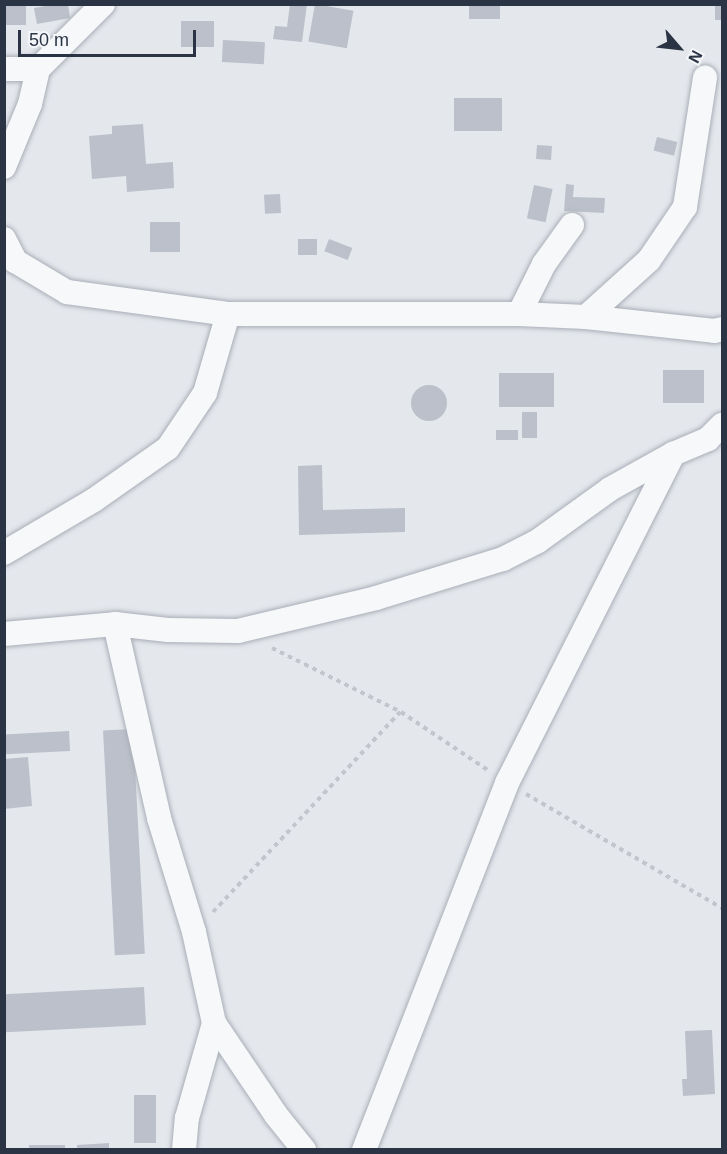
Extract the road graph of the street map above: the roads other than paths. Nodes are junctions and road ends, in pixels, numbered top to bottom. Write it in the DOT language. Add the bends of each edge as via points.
graph roads {
  1 [pos="103,4"];
  2 [pos="4,69"];
  3 [pos="38,69"];
  4 [pos="705,78"];
  5 [pos="4,166"];
  6 [pos="572,225"];
  7 [pos="4,239"];
  8 [pos="228,314"];
  9 [pos="519,314"];
  10 [pos="586,317"];
  11 [pos="723,328"];
  12 [pos="723,425"];
  13 [pos="672,454"];
  14 [pos="4,553"];
  15 [pos="115,624"];
  16 [pos="4,634"];
  17 [pos="214,1023"];
  18 [pos="184,1149"];
  19 [pos="304,1149"];
  20 [pos="364,1149"];
  1 -- 3 [label="street"];
  2 -- 3 [label="street"];
  3 -- 5 [label="street" via="30,104"];
  4 -- 10 [label="street" via="685,207 650,260"];
  6 -- 9 [label="street" via="544,264"];
  7 -- 8 [label="street" via="15,261 68,292"];
  8 -- 9 [label="street"];
  8 -- 14 [label="street" via="205,393 168,448 94,500"];
  9 -- 10 [label="street"];
  10 -- 11 [label="street" via="714,332"];
  12 -- 13 [label="street" via="708,439"];
  13 -- 15 [label="street" via="610,489 538,541 502,559 376,598 238,631"];
  13 -- 20 [label="street" via="507,783"];
  15 -- 16 [label="street"];
  15 -- 17 [label="street" via="159,818 194,933"];
  17 -- 18 [label="street" via="187,1118"];
  17 -- 19 [label="street" via="276,1115"];
}
